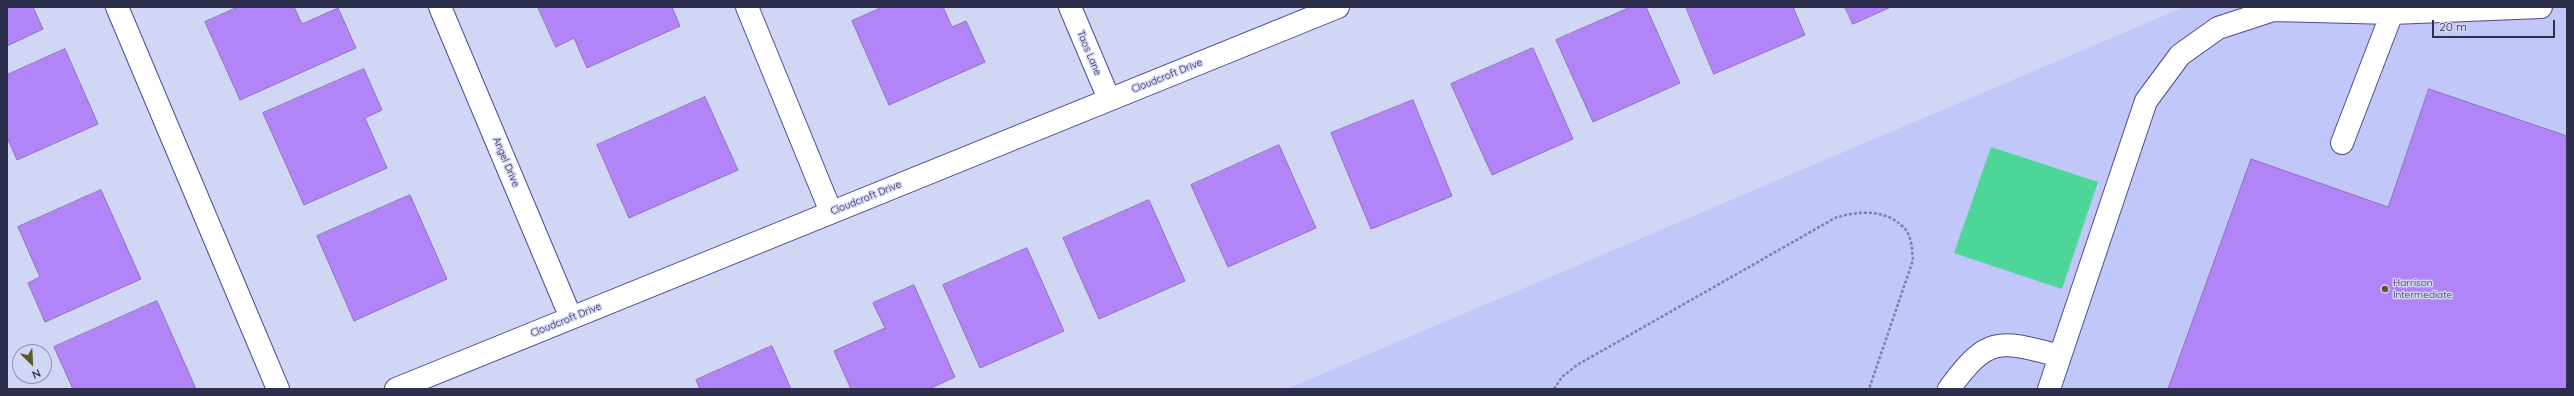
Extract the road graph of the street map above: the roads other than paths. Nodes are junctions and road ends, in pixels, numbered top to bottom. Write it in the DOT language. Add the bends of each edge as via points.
graph roads {
  1 [pos="117,7"];
  2 [pos="440,7"];
  3 [pos="747,7"];
  4 [pos="1070,7"];
  5 [pos="1338,7"];
  6 [pos="2541,7"];
  7 [pos="2392,13"];
  8 [pos="1109,99"];
  9 [pos="2342,142"];
  10 [pos="831,212"];
  11 [pos="571,318"];
  12 [pos="2060,356"];
  13 [pos="278,389"];
  14 [pos="396,389"];
  15 [pos="1949,389"];
  16 [pos="2049,389"];
  1 -- 13 [label="street"];
  2 -- 11 [label="street, Angel Drive"];
  3 -- 10 [label="street"];
  4 -- 8 [label="street, Taos Lane"];
  5 -- 8 [label="street, Cloudcroft Drive"];
  6 -- 7 [label="street"];
  7 -- 9 [label="street"];
  7 -- 12 [label="street" via="2273,10 2218,28 2180,55 2146,101"];
  8 -- 10 [label="street, Cloudcroft Drive"];
  10 -- 11 [label="street, Cloudcroft Drive"];
  11 -- 14 [label="street, Cloudcroft Drive"];
  12 -- 15 [label="street" via="2016,344 1990,346 1966,364"];
  12 -- 16 [label="street"];
}
